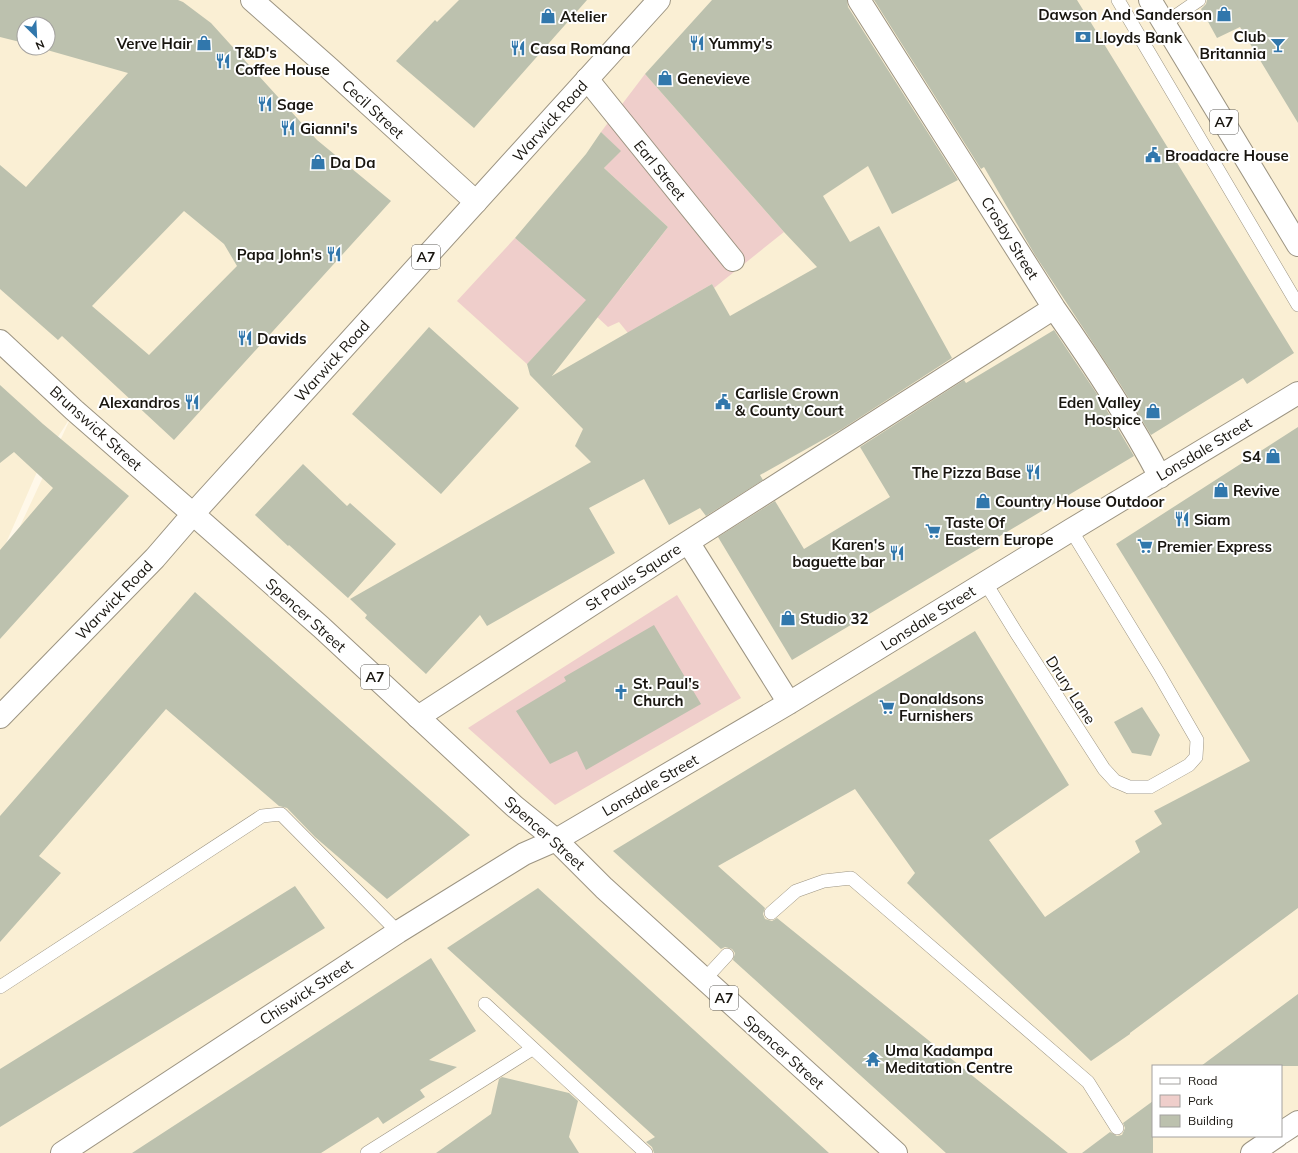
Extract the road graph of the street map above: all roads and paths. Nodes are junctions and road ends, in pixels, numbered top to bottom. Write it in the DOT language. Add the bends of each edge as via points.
graph roads {
  1 [pos="252,0"];
  2 [pos="659,0"];
  3 [pos="859,0"];
  4 [pos="1118,0"];
  5 [pos="1150,0"];
  6 [pos="1199,0"];
  7 [pos="1164,24"];
  8 [pos="588,79"];
  9 [pos="476,202"];
  10 [pos="1298,245"];
  11 [pos="733,260"];
  12 [pos="1298,305"];
  13 [pos="1054,308"];
  14 [pos="0,340"];
  15 [pos="1298,393"];
  16 [pos="1160,476"];
  17 [pos="193,514"];
  18 [pos="1071,530"];
  19 [pos="688,542"];
  20 [pos="985,582"];
  21 [pos="789,703"];
  22 [pos="0,717"];
  23 [pos="418,717"];
  24 [pos="556,840"];
  25 [pos="771,913"];
  26 [pos="398,932"];
  27 [pos="727,955"];
  28 [pos="704,980"];
  29 [pos="0,987"];
  30 [pos="485,1004"];
  31 [pos="532,1049"];
  32 [pos="1298,1122"];
  33 [pos="1117,1128"];
  34 [pos="1282,1132"];
  35 [pos="1276,1137"];
  36 [pos="62,1153"];
  37 [pos="367,1153"];
  38 [pos="646,1153"];
  39 [pos="896,1153"];
  40 [pos="1252,1153"];
  1 -- 9 [label="street, Cecil Street"];
  2 -- 8 [label="street, Warwick Road / A7"];
  3 -- 13 [label="street, Crosby Street"];
  4 -- 12 [label="lane"];
  5 -- 7 [label="street, A7"];
  6 -- 7 [label="lane"];
  7 -- 10 [label="street, A7"];
  8 -- 9 [label="street, Warwick Road / A7"];
  8 -- 11 [label="street, Earl Street"];
  9 -- 17 [label="street, Warwick Road / A7"];
  13 -- 16 [label="street, Crosby Street" via="1088,358"];
  13 -- 19 [label="street"];
  14 -- 17 [label="street, Brunswick Street" via="74,410"];
  15 -- 16 [label="street, Lonsdale Street"];
  16 -- 18 [label="street, Lonsdale Street"];
  17 -- 22 [label="street, Warwick Road" via="155,558"];
  17 -- 23 [label="street, Spencer Street / A7"];
  18 -- 20 [label="street, Lonsdale Street"];
  18 -- 20 [label="lane, Drury Lane" via="1197,740 1196,757 1189,765 1150,787 1128,787 1115,781 1104,769"];
  19 -- 21 [label="street, St Pauls Square"];
  19 -- 23 [label="street, St Pauls Square"];
  20 -- 21 [label="street, Lonsdale Street"];
  21 -- 24 [label="street, Lonsdale Street"];
  23 -- 24 [label="street, Spencer Street / A7" via="514,806"];
  24 -- 26 [label="street, Chiswick Street" via="524,854"];
  24 -- 28 [label="street, Spencer Street / A7"];
  25 -- 33 [label="lane" via="796,891 824,881 851,878 1088,1082"];
  26 -- 29 [label="lane" via="281,814 262,816"];
  26 -- 36 [label="street, Chiswick Street"];
  27 -- 28 [label="lane"];
  28 -- 39 [label="street, Spencer Street / A7"];
  30 -- 31 [label="lane"];
  31 -- 37 [label="lane"];
  31 -- 38 [label="lane"];
  32 -- 34 [label="street"];
  35 -- 40 [label="street"];
}
